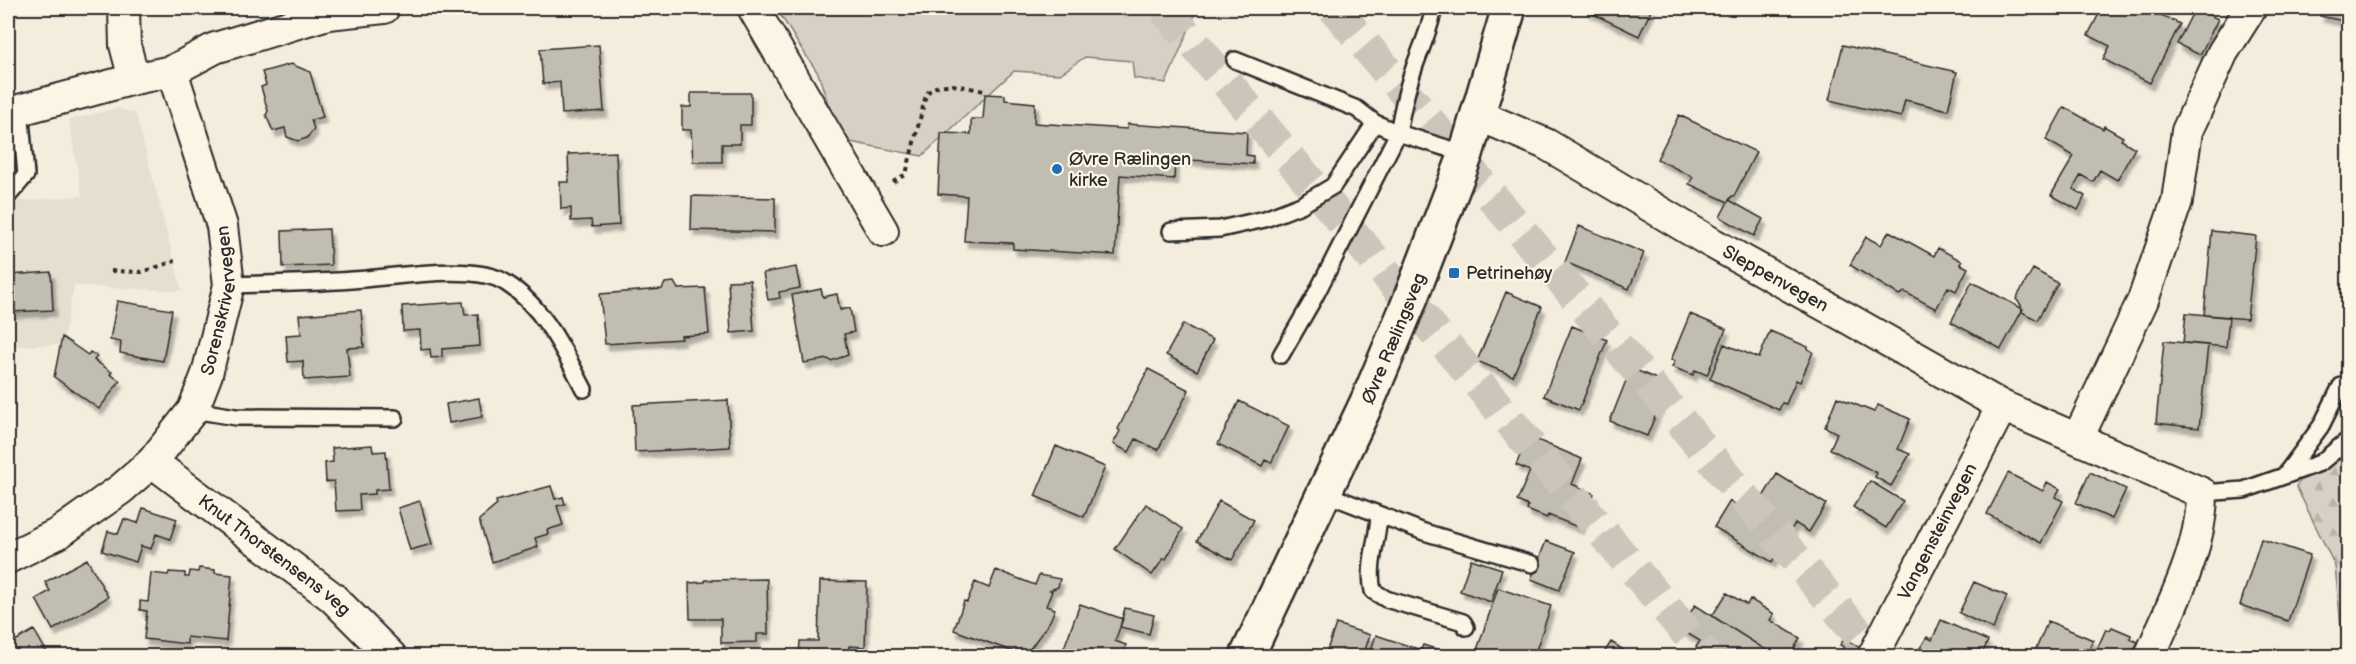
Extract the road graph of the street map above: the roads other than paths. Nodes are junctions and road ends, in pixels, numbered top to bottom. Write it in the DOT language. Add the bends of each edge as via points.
graph roads {
  1 [pos="124,8"];
  2 [pos="384,8"];
  3 [pos="753,8"];
  4 [pos="1434,8"];
  5 [pos="1509,8"];
  6 [pos="2251,8"];
  7 [pos="1235,60"];
  8 [pos="172,71"];
  9 [pos="134,79"];
  10 [pos="14,111"];
  11 [pos="1478,114"];
  12 [pos="1375,123"];
  13 [pos="1398,133"];
  14 [pos="1466,154"];
  15 [pos="8,196"];
  16 [pos="883,231"];
  17 [pos="1171,231"];
  18 [pos="228,285"];
  19 [pos="1281,355"];
  20 [pos="2341,386"];
  21 [pos="584,389"];
  22 [pos="2002,406"];
  23 [pos="193,410"];
  24 [pos="395,418"];
  25 [pos="2078,438"];
  26 [pos="2349,440"];
  27 [pos="152,462"];
  28 [pos="2284,476"];
  29 [pos="1324,493"];
  30 [pos="2202,493"];
  31 [pos="1379,514"];
  32 [pos="8,558"];
  33 [pos="1532,564"];
  34 [pos="1466,627"];
  35 [pos="391,657"];
  36 [pos="1247,657"];
  37 [pos="1873,657"];
  38 [pos="2150,657"];
  1 -- 9 [label="street" via="125,45"];
  2 -- 8 [label="street" via="328,14 214,48"];
  3 -- 16 [label="street"];
  4 -- 13 [label="lane"];
  5 -- 11 [label="main road, Øvre Rælingsveg"];
  6 -- 25 [label="street" via="2223,52 2187,131 2177,201 2143,300"];
  7 -- 12 [label="lane" via="1356,109"];
  8 -- 9 [label="street"];
  8 -- 18 [label="street, Sorenskrivervegen" via="222,226"];
  9 -- 10 [label="street"];
  10 -- 15 [label="lane" via="26,175"];
  11 -- 14 [label="main road, Øvre Rælingsveg"];
  11 -- 22 [label="street, Sleppenvegen" via="1546,144 1712,243"];
  12 -- 13 [label="lane"];
  12 -- 17 [label="lane" via="1333,186 1301,205 1265,219 1220,229"];
  13 -- 14 [label="lane"];
  13 -- 19 [label="lane"];
  14 -- 29 [label="main road, Øvre Rælingsveg" via="1386,358"];
  18 -- 21 [label="lane" via="434,274 492,276 529,301 557,339"];
  18 -- 23 [label="street, Sorenskrivervegen" via="207,375"];
  20 -- 28 [label="lane" via="2321,426"];
  22 -- 25 [label="street, Sleppenvegen"];
  22 -- 37 [label="street, Vangensteinvegen"];
  23 -- 24 [label="lane" via="236,417"];
  23 -- 27 [label="street, Sorenskrivervegen"];
  25 -- 30 [label="street, Sleppenvegen"];
  26 -- 28 [label="lane" via="2320,462"];
  27 -- 32 [label="street, Sorenskrivervegen" via="59,533"];
  27 -- 35 [label="street, Knut Thorstensens veg" via="332,597"];
  28 -- 30 [label="lane" via="2244,490"];
  29 -- 31 [label="lane"];
  29 -- 36 [label="main road, Øvre Rælingsveg"];
  30 -- 38 [label="street" via="2202,516 2189,561"];
  31 -- 33 [label="lane" via="1424,532"];
  31 -- 34 [label="lane" via="1372,560 1373,591 1386,599 1463,622"];
}
